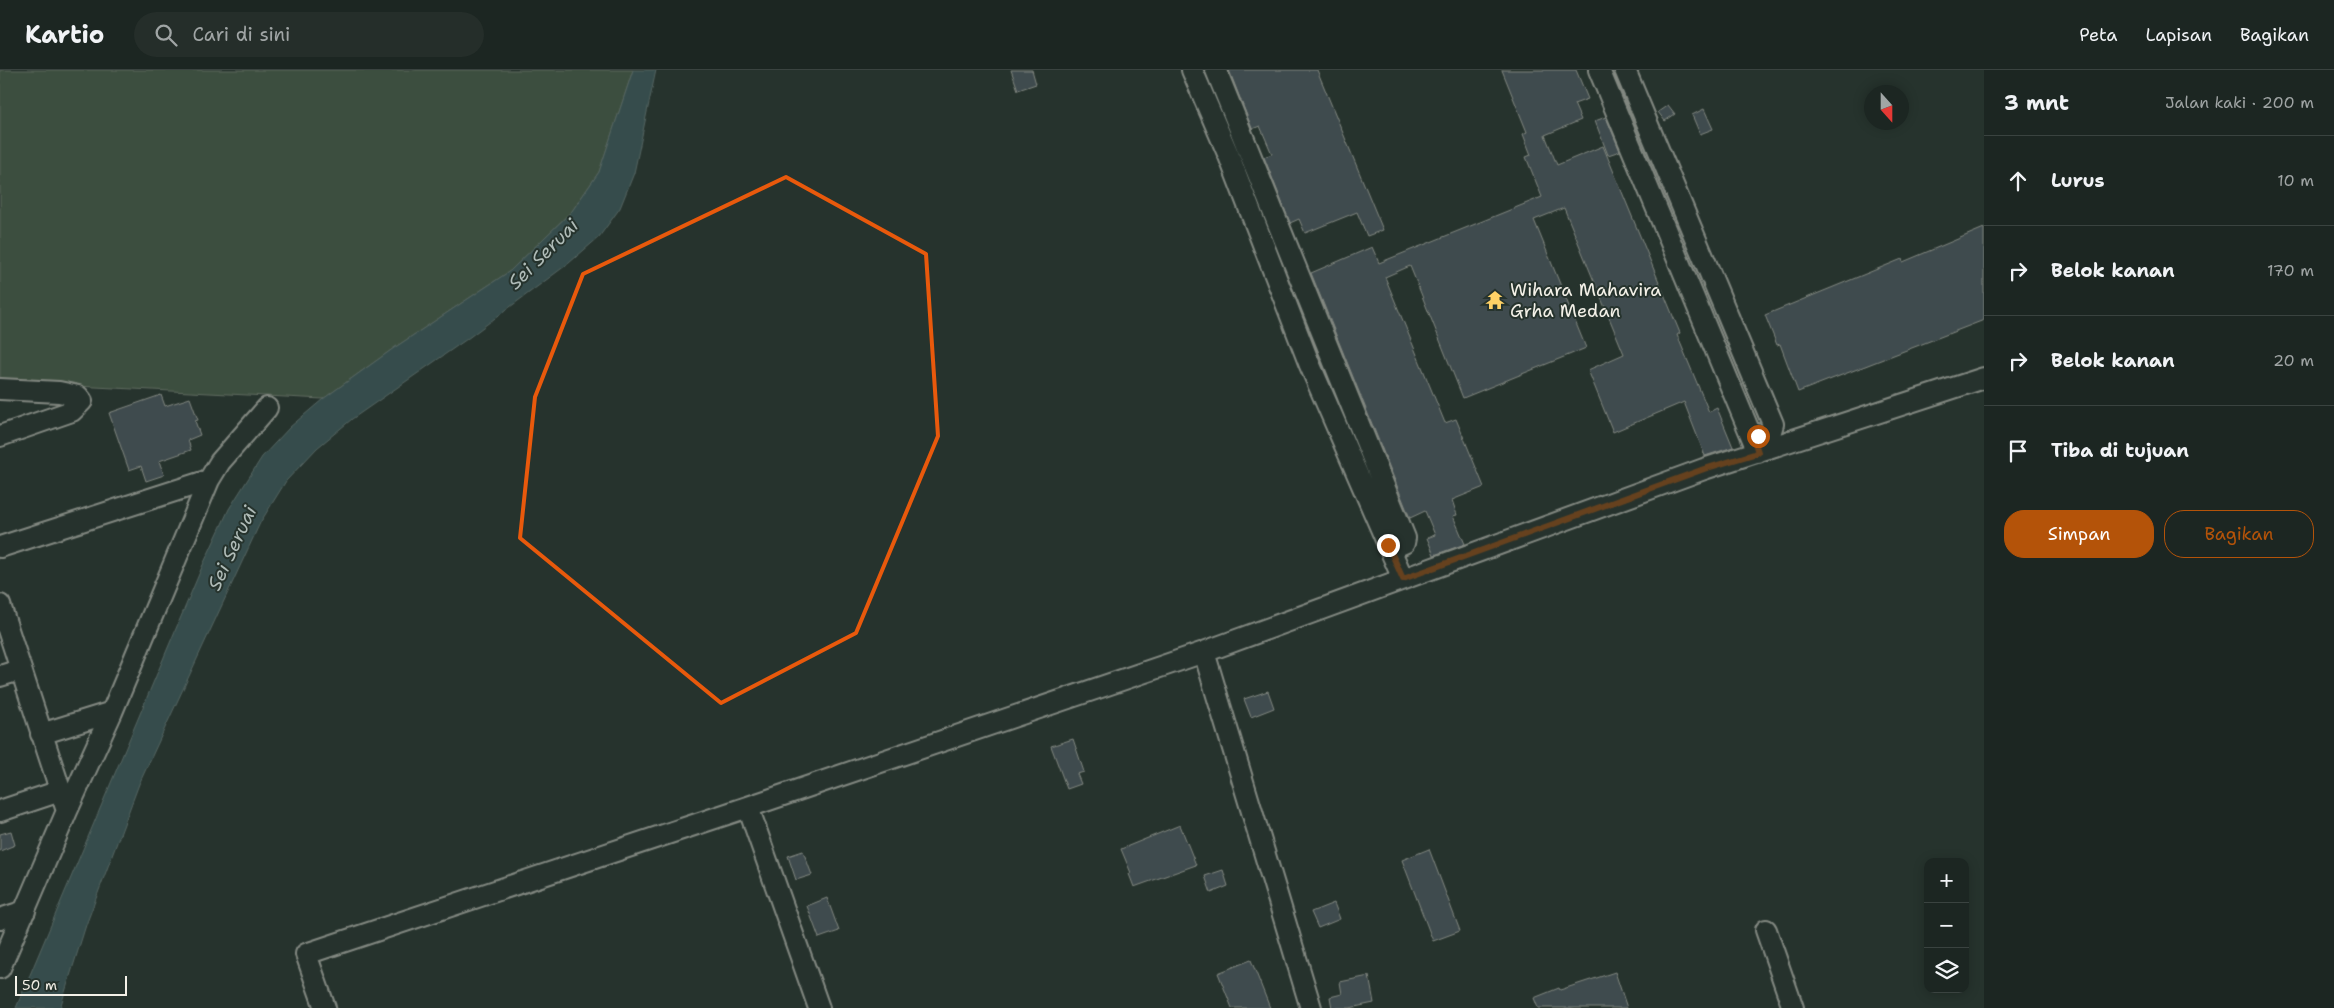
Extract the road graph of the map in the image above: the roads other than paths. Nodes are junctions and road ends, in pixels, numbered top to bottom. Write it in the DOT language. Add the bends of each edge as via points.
graph roads {
  1 [pos="1192,70"];
  2 [pos="1216,70"];
  3 [pos="1599,70"];
  4 [pos="1625,70"];
  5 [pos="1643,112"];
  6 [pos="1620,121"];
  7 [pos="1290,253"];
  8 [pos="1270,262"];
  9 [pos="1984,378"];
  10 [pos="0,389"];
  11 [pos="267,408"];
  12 [pos="1773,424"];
  13 [pos="0,436"];
  14 [pos="1755,443"];
  15 [pos="1780,444"];
  16 [pos="210,480"];
  17 [pos="1397,542"];
  18 [pos="0,547"];
  19 [pos="1411,576"];
  20 [pos="0,605"];
  21 [pos="1204,652"];
  22 [pos="20,670"];
  23 [pos="0,676"];
  24 [pos="112,712"];
  25 [pos="41,734"];
  26 [pos="60,791"];
  27 [pos="748,807"];
  28 [pos="0,811"];
  29 [pos="67,811"];
  30 [pos="25,911"];
  31 [pos="0,919"];
  32 [pos="1766,930"];
  33 [pos="0,968"];
  34 [pos="325,1008"];
  35 [pos="819,1008"];
  36 [pos="1312,1008"];
  37 [pos="1792,1008"];
  1 -- 8 [label="street"];
  2 -- 7 [label="street"];
  3 -- 6 [label="street"];
  4 -- 5 [label="street"];
  5 -- 6 [label="street"];
  5 -- 12 [label="street"];
  6 -- 14 [label="street"];
  7 -- 8 [label="street"];
  7 -- 17 [label="street"];
  8 -- 17 [label="street" via="1309,364"];
  9 -- 15 [label="street"];
  10 -- 13 [label="street" via="59,392 78,396 82,401 72,411"];
  11 -- 16 [label="street" via="220,462"];
  12 -- 14 [label="street" via="1771,431"];
  12 -- 15 [label="street"];
  14 -- 15 [label="street"];
  14 -- 19 [label="street" via="1704,469"];
  16 -- 18 [label="street"];
  16 -- 24 [label="street"];
  17 -- 19 [label="street"];
  19 -- 21 [label="street"];
  20 -- 22 [label="street"];
  21 -- 27 [label="street"];
  21 -- 36 [label="street"];
  22 -- 23 [label="street"];
  22 -- 25 [label="street"];
  24 -- 25 [label="street"];
  24 -- 29 [label="street"];
  25 -- 26 [label="street"];
  26 -- 28 [label="street"];
  26 -- 29 [label="street"];
  27 -- 34 [label="street" via="306,954"];
  27 -- 35 [label="street"];
  29 -- 30 [label="street"];
  30 -- 31 [label="street"];
  30 -- 33 [label="street"];
  32 -- 37 [label="street"];
}
